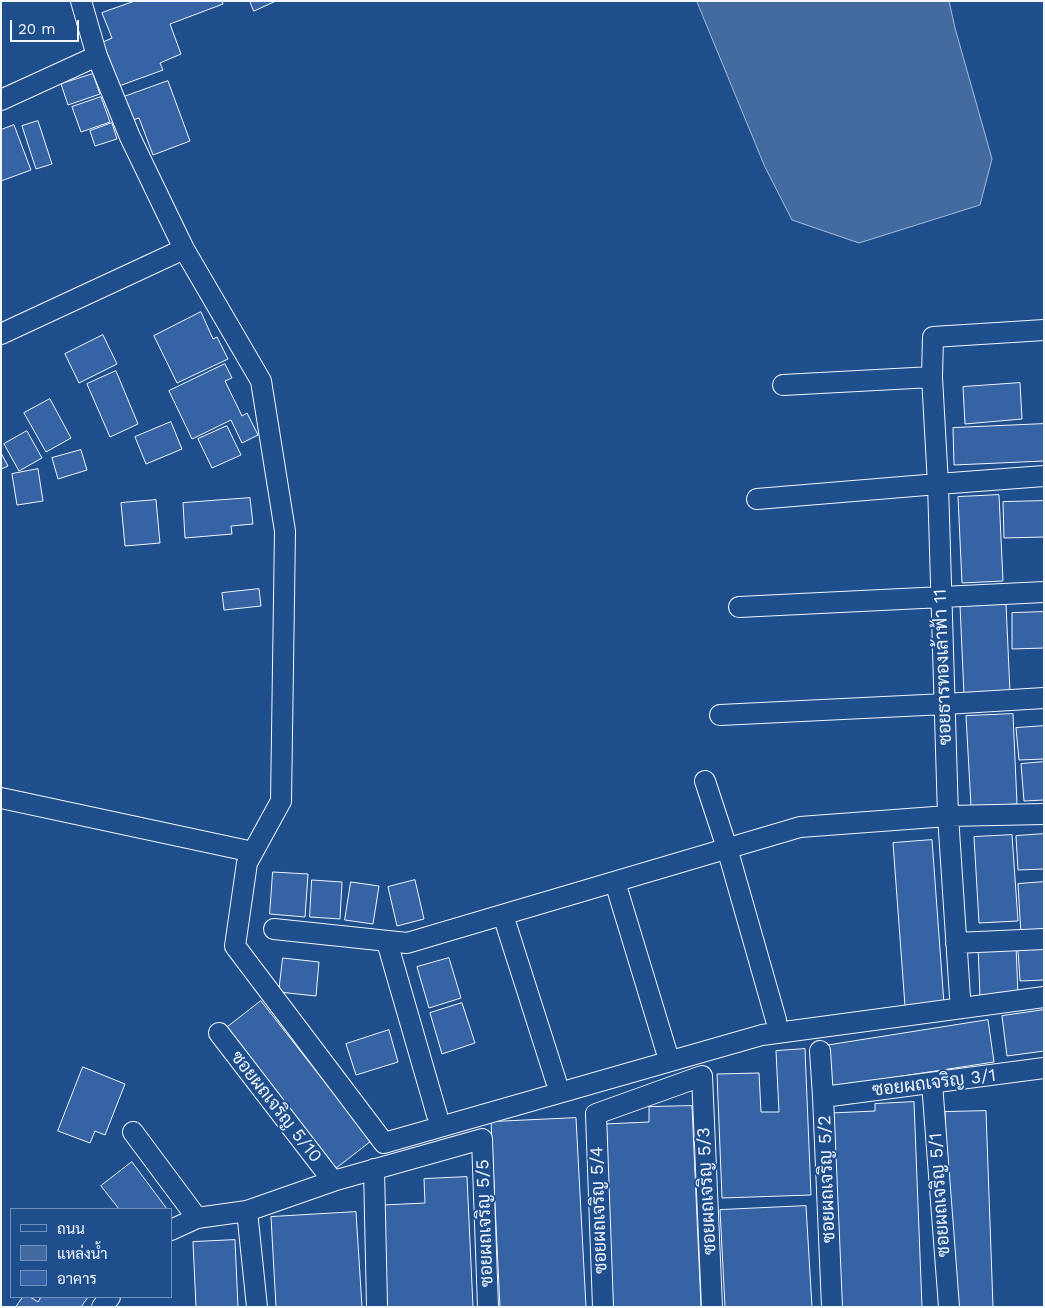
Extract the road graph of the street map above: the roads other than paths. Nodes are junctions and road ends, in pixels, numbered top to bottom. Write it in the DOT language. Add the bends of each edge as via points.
graph roads {
  1 [pos="81,1"];
  2 [pos="97,56"];
  3 [pos="1,100"];
  4 [pos="184,249"];
  5 [pos="1044,330"];
  6 [pos="1,334"];
  7 [pos="932,378"];
  8 [pos="782,385"];
  9 [pos="1044,476"];
  10 [pos="938,484"];
  11 [pos="757,499"];
  12 [pos="1044,592"];
  13 [pos="941,597"];
  14 [pos="739,607"];
  15 [pos="1044,698"];
  16 [pos="945,704"];
  17 [pos="720,715"];
  18 [pos="705,781"];
  19 [pos="1,798"];
  20 [pos="1044,814"];
  21 [pos="948,816"];
  22 [pos="727,848"];
  23 [pos="253,852"];
  24 [pos="615,882"];
  25 [pos="503,915"];
  26 [pos="274,929"];
  27 [pos="1044,939"];
  28 [pos="387,942"];
  29 [pos="956,943"];
  30 [pos="960,997"];
  31 [pos="1044,997"];
  32 [pos="776,1020"];
  33 [pos="219,1033"];
  34 [pos="666,1050"];
  35 [pos="820,1051"];
  36 [pos="1044,1068"];
  37 [pos="702,1076"];
  38 [pos="556,1081"];
  39 [pos="932,1084"];
  40 [pos="823,1097"];
  41 [pos="437,1116"];
  42 [pos="133,1132"];
  43 [pos="374,1169"];
  44 [pos="333,1180"];
  45 [pos="246,1211"];
  46 [pos="197,1218"];
  47 [pos="172,1230"];
  48 [pos="257,1307"];
  49 [pos="377,1307"];
  50 [pos="488,1307"];
  51 [pos="603,1307"];
  52 [pos="712,1307"];
  53 [pos="832,1307"];
  54 [pos="948,1307"];
  1 -- 2 [label="street"];
  2 -- 3 [label="street"];
  2 -- 4 [label="street" via="130,136"];
  4 -- 6 [label="street"];
  4 -- 23 [label="street" via="261,381 285,531 281,801"];
  5 -- 7 [label="street, ซอยธารทองเล้าฟ้า 11" via="933,337"];
  7 -- 8 [label="street"];
  7 -- 10 [label="street, ซอยธารทองเล้าฟ้า 11"];
  9 -- 10 [label="street"];
  10 -- 11 [label="street"];
  10 -- 13 [label="street, ซอยธารทองเล้าฟ้า 11"];
  12 -- 13 [label="street"];
  13 -- 14 [label="street"];
  13 -- 16 [label="street, ซอยธารทองเล้าฟ้า 11"];
  15 -- 16 [label="street"];
  16 -- 17 [label="street"];
  16 -- 21 [label="street, ซอยธารทองเล้าฟ้า 11"];
  18 -- 22 [label="street"];
  19 -- 23 [label="street"];
  20 -- 21 [label="street"];
  21 -- 22 [label="street" via="800,827"];
  21 -- 29 [label="street, ซอยธารทองเล้าฟ้า 11"];
  22 -- 24 [label="street"];
  22 -- 32 [label="street"];
  23 -- 31 [label="street" via="247,863 234,946 384,1143 762,1035"];
  24 -- 25 [label="street"];
  24 -- 34 [label="street"];
  25 -- 28 [label="street" via="407,944"];
  25 -- 38 [label="street"];
  26 -- 28 [label="street"];
  27 -- 29 [label="street"];
  28 -- 41 [label="street"];
  29 -- 30 [label="street, ซอยธารทองเล้าฟ้า 11"];
  33 -- 44 [label="street, ซอยผถเจริญ 5/10"];
  35 -- 40 [label="street, ซอยผถเจริญ 5/2"];
  36 -- 39 [label="street, ซอยผถเจริญ 3/1"];
  37 -- 51 [label="street, ซอยผถเจริญ 5/4" via="596,1114"];
  37 -- 52 [label="street, ซอยผถเจริญ 5/3"];
  39 -- 40 [label="street, ซอยผถเจริญ 3/1"];
  39 -- 54 [label="street, ซอยผถเจริญ 5/1"];
  40 -- 53 [label="street, ซอยผถเจริญ 5/2"];
  42 -- 46 [label="street"];
  43 -- 44 [label="street"];
  43 -- 49 [label="street"];
  43 -- 50 [label="street, ซอยผถเจริญ 5/5" via="482,1140"];
  44 -- 45 [label="street"];
  45 -- 46 [label="street"];
  45 -- 48 [label="street"];
  46 -- 47 [label="street"];
}
